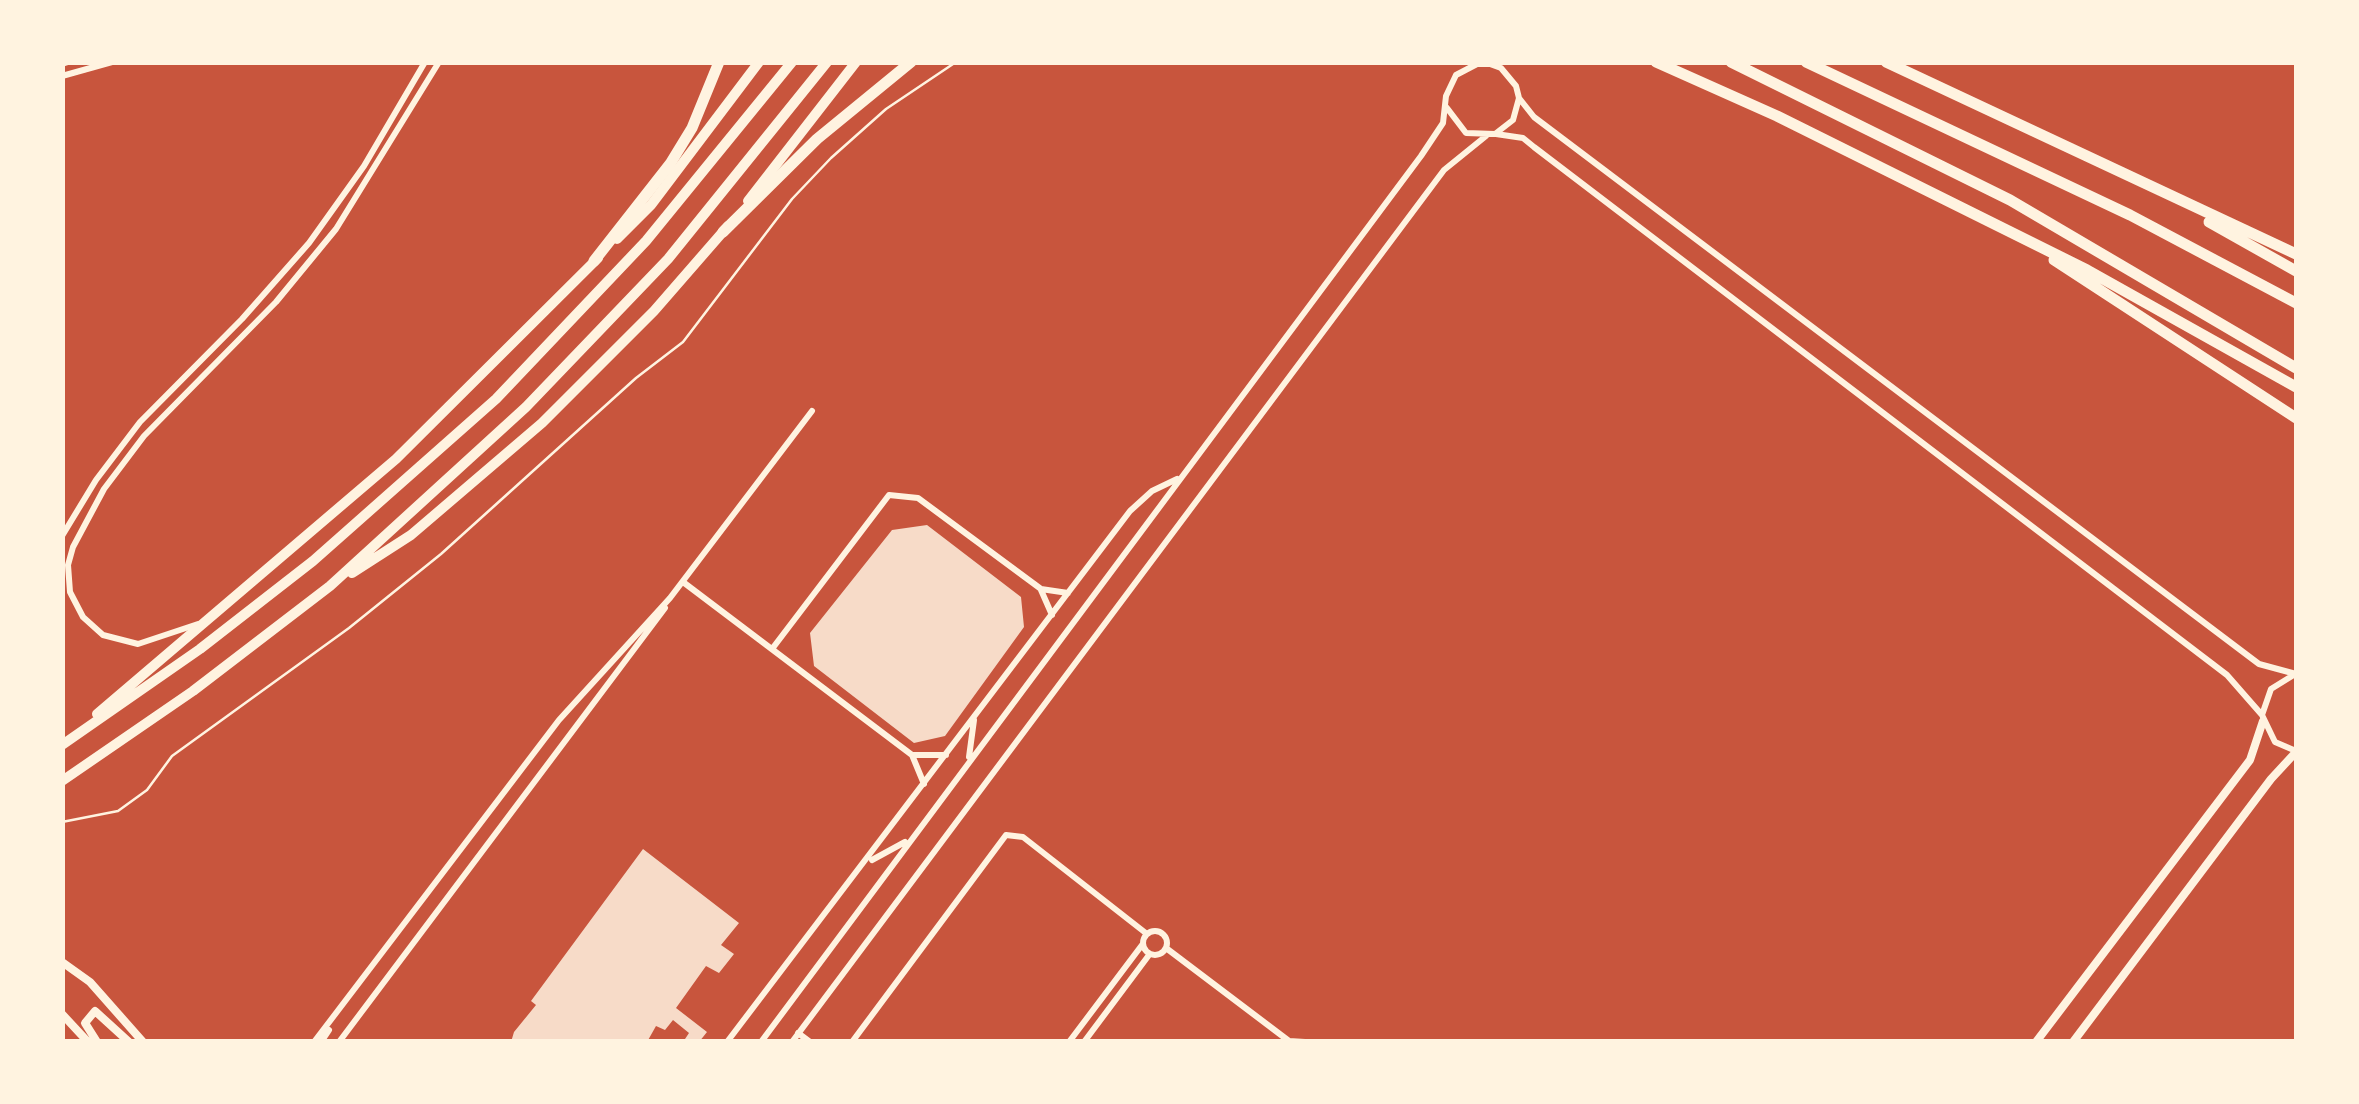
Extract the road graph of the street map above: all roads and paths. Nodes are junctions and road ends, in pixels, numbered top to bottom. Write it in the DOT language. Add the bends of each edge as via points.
graph roads {
  1 [pos="112,62"];
  2 [pos="425,62"];
  3 [pos="439,62"];
  4 [pos="719,62"];
  5 [pos="759,62"];
  6 [pos="792,62"];
  7 [pos="827,62"];
  8 [pos="856,62"];
  9 [pos="911,62"];
  10 [pos="956,62"];
  11 [pos="1656,62"];
  12 [pos="1668,62"];
  13 [pos="1731,62"];
  14 [pos="1806,62"];
  15 [pos="1886,62"];
  16 [pos="62,76"];
  17 [pos="1721,93"];
  18 [pos="1519,98"];
  19 [pos="1447,108"];
  20 [pos="1491,136"];
  21 [pos="2164,196"];
  22 [pos="723,232"];
  23 [pos="2026,241"];
  24 [pos="2296,254"];
  25 [pos="594,262"];
  26 [pos="2296,271"];
  27 [pos="2296,303"];
  28 [pos="2296,368"];
  29 [pos="2296,388"];
  30 [pos="812,411"];
  31 [pos="2296,418"];
  32 [pos="1178,478"];
  33 [pos="76,511"];
  34 [pos="88,517"];
  35 [pos="62,536"];
  36 [pos="683,582"];
  37 [pos="330,586"];
  38 [pos="1041,588"];
  39 [pos="1068,593"];
  40 [pos="670,598"];
  41 [pos="1052,615"];
  42 [pos="203,622"];
  43 [pos="772,649"];
  44 [pos="2296,675"];
  45 [pos="2262,718"];
  46 [pos="974,719"];
  47 [pos="62,745"];
  48 [pos="2296,752"];
  49 [pos="912,755"];
  50 [pos="947,755"];
  51 [pos="968,760"];
  52 [pos="62,780"];
  53 [pos="924,786"];
  54 [pos="62,822"];
  55 [pos="910,838"];
  56 [pos="867,863"];
  57 [pos="1146,934"];
  58 [pos="1142,945"];
  59 [pos="1166,948"];
  60 [pos="1150,955"];
  61 [pos="62,962"];
  62 [pos="62,1014"];
  63 [pos="798,1033"];
  64 [pos="144,1040"];
  65 [pos="88,1042"];
  66 [pos="97,1042"];
  67 [pos="129,1042"];
  68 [pos="318,1042"];
  69 [pos="337,1042"];
  70 [pos="727,1042"];
  71 [pos="760,1042"];
  72 [pos="792,1042"];
  73 [pos="810,1042"];
  74 [pos="852,1042"];
  75 [pos="1070,1042"];
  76 [pos="1084,1042"];
  77 [pos="1306,1042"];
  78 [pos="2036,1042"];
  79 [pos="2074,1042"];
  1 -- 16 [label="street"];
  2 -- 33 [label="street" via="309,243 140,422"];
  3 -- 34 [label="street" via="317,254 144,436"];
  4 -- 25 [label="highway" via="670,164"];
  5 -- 25 [label="highway" via="651,205"];
  6 -- 47 [label="highway" via="646,240 496,399 313,561"];
  7 -- 37 [label="highway" via="760,150 591,343"];
  8 -- 22 [label="highway"];
  9 -- 22 [label="highway" via="816,140"];
  10 -- 54 [label="path" via="886,108 832,158 792,199 683,342 441,554 172,756 147,790 118,811"];
  11 -- 17 [label="highway"];
  12 -- 17 [label="highway"];
  13 -- 28 [label="highway" via="2010,200"];
  14 -- 27 [label="highway" via="2130,215"];
  15 -- 21 [label="highway"];
  17 -- 23 [label="highway"];
  18 -- 19 [label="street" via="1501,68 1478,64 1456,75"];
  18 -- 20 [label="street" via="1513,120"];
  18 -- 44 [label="street" via="1534,117 2259,664"];
  19 -- 20 [label="street" via="1457,127"];
  19 -- 32 [label="street" via="1421,156"];
  20 -- 45 [label="street" via="1509,134 1534,146 2228,675"];
  20 -- 63 [label="street" via="1444,170"];
  21 -- 24 [label="highway"];
  21 -- 26 [label="highway"];
  22 -- 37 [label="highway" via="542,424 411,536"];
  23 -- 29 [label="highway"];
  23 -- 31 [label="highway"];
  25 -- 42 [label="highway" via="396,459"];
  30 -- 36 [label="street"];
  32 -- 39 [label="street" via="1137,504"];
  32 -- 51 [label="street"];
  33 -- 34 [label="street"];
  33 -- 35 [label="street"];
  34 -- 42 [label="street" via="68,574 74,602 89,624 110,638 138,644"];
  36 -- 40 [label="street"];
  36 -- 43 [label="street"];
  37 -- 52 [label="highway"];
  38 -- 39 [label="street"];
  38 -- 41 [label="street"];
  38 -- 43 [label="street" via="918,498 889,496"];
  39 -- 41 [label="street"];
  40 -- 68 [label="street" via="559,720"];
  40 -- 69 [label="street"];
  41 -- 46 [label="street"];
  42 -- 47 [label="highway"];
  43 -- 49 [label="street"];
  44 -- 45 [label="street" via="2270,689"];
  45 -- 48 [label="street" via="2274,742"];
  45 -- 78 [label="street" via="2250,760"];
  46 -- 50 [label="street"];
  46 -- 51 [label="street"];
  48 -- 79 [label="street"];
  49 -- 50 [label="street"];
  49 -- 53 [label="street"];
  50 -- 53 [label="street"];
  51 -- 55 [label="street"];
  53 -- 56 [label="street"];
  55 -- 56 [label="street"];
  55 -- 71 [label="street"];
  56 -- 70 [label="street"];
  57 -- 58 [label="street"];
  57 -- 59 [label="street" via="1162,933"];
  57 -- 74 [label="street" via="1023,837 1006,836"];
  58 -- 60 [label="street"];
  58 -- 75 [label="street"];
  59 -- 60 [label="street"];
  59 -- 77 [label="street" via="1289,1042"];
  60 -- 76 [label="street"];
  61 -- 64 [label="street" via="98,989"];
  62 -- 65 [label="street"];
  63 -- 72 [label="street"];
  63 -- 73 [label="street"];
  66 -- 67 [label="street" via="85,1023 96,1011"];
}
